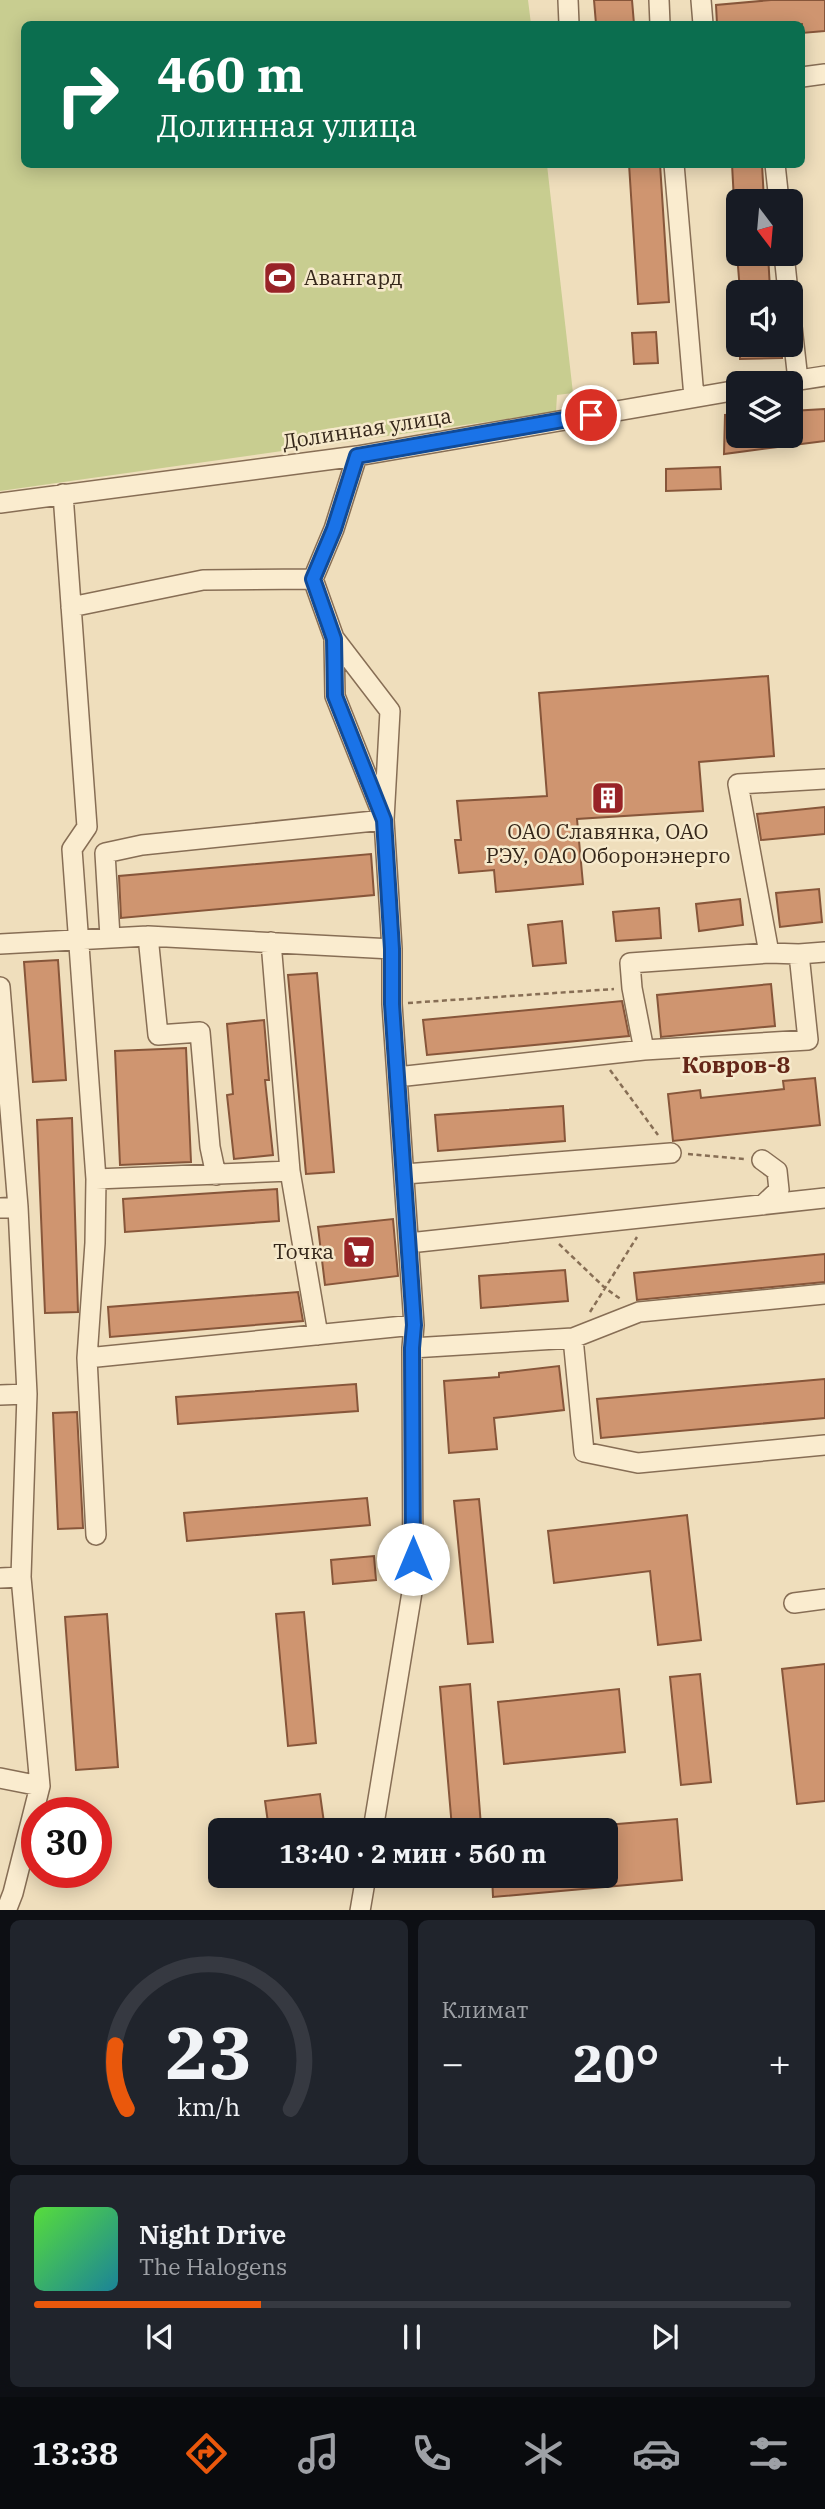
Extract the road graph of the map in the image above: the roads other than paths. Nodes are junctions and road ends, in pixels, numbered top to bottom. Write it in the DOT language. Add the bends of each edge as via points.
graph roads {
  1 [pos="568,0"];
  2 [pos="659,0"];
  3 [pos="701,0"];
  4 [pos="569,21"];
  5 [pos="660,21"];
  6 [pos="703,21"];
  7 [pos="825,74"];
  8 [pos="805,77"];
  9 [pos="674,168"];
  10 [pos="775,168"];
  11 [pos="778,189"];
  12 [pos="825,376"];
  13 [pos="803,380"];
  14 [pos="726,392"];
  15 [pos="694,397"];
  16 [pos="357,456"];
  17 [pos="63,494"];
  18 [pos="0,503"];
  19 [pos="313,579"];
  20 [pos="71,607"];
  21 [pos="334,639"];
  22 [pos="825,779"];
  23 [pos="384,820"];
  24 [pos="148,936"];
  25 [pos="110,937"];
  26 [pos="79,938"];
  27 [pos="271,942"];
  28 [pos="0,944"];
  29 [pos="392,949"];
  30 [pos="825,952"];
  31 [pos="769,953"];
  32 [pos="799,954"];
  33 [pos="0,986"];
  34 [pos="1,1017"];
  35 [pos="644,1050"];
  36 [pos="397,1077"];
  37 [pos="671,1153"];
  38 [pos="762,1160"];
  39 [pos="290,1171"];
  40 [pos="405,1174"];
  41 [pos="216,1175"];
  42 [pos="96,1179"];
  43 [pos="825,1198"];
  44 [pos="763,1205"];
  45 [pos="9,1208"];
  46 [pos="409,1243"];
  47 [pos="825,1294"];
  48 [pos="414,1325"];
  49 [pos="318,1335"];
  50 [pos="573,1338"];
  51 [pos="412,1348"];
  52 [pos="87,1358"];
  53 [pos="27,1394"];
  54 [pos="0,1395"];
  55 [pos="825,1445"];
  56 [pos="96,1535"];
  57 [pos="21,1577"];
  58 [pos="0,1578"];
  59 [pos="825,1600"];
  60 [pos="794,1602"];
  61 [pos="0,1778"];
  62 [pos="40,1786"];
  63 [pos="375,1818"];
  64 [pos="364,1888"];
  65 [pos="6,1910"];
  66 [pos="360,1910"];
  1 -- 4 [label="street"];
  2 -- 5 [label="street"];
  3 -- 6 [label="street"];
  7 -- 8 [label="street"];
  9 -- 15 [label="street"];
  10 -- 11 [label="street"];
  12 -- 13 [label="street"];
  14 -- 15 [label="street, Долинная улица"];
  15 -- 16 [label="street, Долинная улица"];
  16 -- 17 [label="street, Долинная улица"];
  16 -- 19 [label="street"];
  17 -- 18 [label="street, Долинная улица"];
  17 -- 20 [label="street"];
  19 -- 20 [label="street" via="203,580"];
  19 -- 21 [label="street"];
  20 -- 26 [label="street" via="87,827 72,849"];
  21 -- 23 [label="street" via="335,696"];
  21 -- 23 [label="street" via="390,711"];
  22 -- 31 [label="street" via="738,785"];
  23 -- 25 [label="street" via="142,845 105,853"];
  23 -- 29 [label="street"];
  24 -- 25 [label="street"];
  24 -- 27 [label="street"];
  24 -- 41 [label="street" via="158,1035 200,1032"];
  25 -- 26 [label="street"];
  26 -- 28 [label="street"];
  26 -- 42 [label="street"];
  27 -- 29 [label="street"];
  27 -- 39 [label="street"];
  29 -- 36 [label="street"];
  30 -- 32 [label="street"];
  31 -- 32 [label="street"];
  31 -- 35 [label="street" via="630,963"];
  32 -- 35 [label="street" via="808,1040"];
  33 -- 34 [label="street"];
  34 -- 45 [label="street"];
  35 -- 36 [label="street"];
  36 -- 40 [label="street"];
  37 -- 40 [label="street"];
  38 -- 44 [label="street" via="777,1171 779,1190"];
  39 -- 41 [label="street"];
  39 -- 49 [label="street"];
  40 -- 46 [label="street"];
  41 -- 42 [label="street"];
  42 -- 52 [label="street"];
  43 -- 44 [label="street"];
  44 -- 46 [label="street"];
  45 -- 53 [label="street"];
  46 -- 48 [label="street"];
  47 -- 50 [label="street" via="639,1312"];
  48 -- 49 [label="street"];
  48 -- 51 [label="street"];
  49 -- 52 [label="street"];
  50 -- 51 [label="street"];
  50 -- 55 [label="street" via="584,1452 638,1463"];
  51 -- 63 [label="street" via="413,1586"];
  52 -- 56 [label="street"];
  53 -- 54 [label="street"];
  53 -- 57 [label="street"];
  57 -- 58 [label="street"];
  57 -- 62 [label="street"];
  59 -- 60 [label="street"];
  61 -- 62 [label="street"];
  62 -- 65 [label="street"];
  64 -- 66 [label="street"];
}
